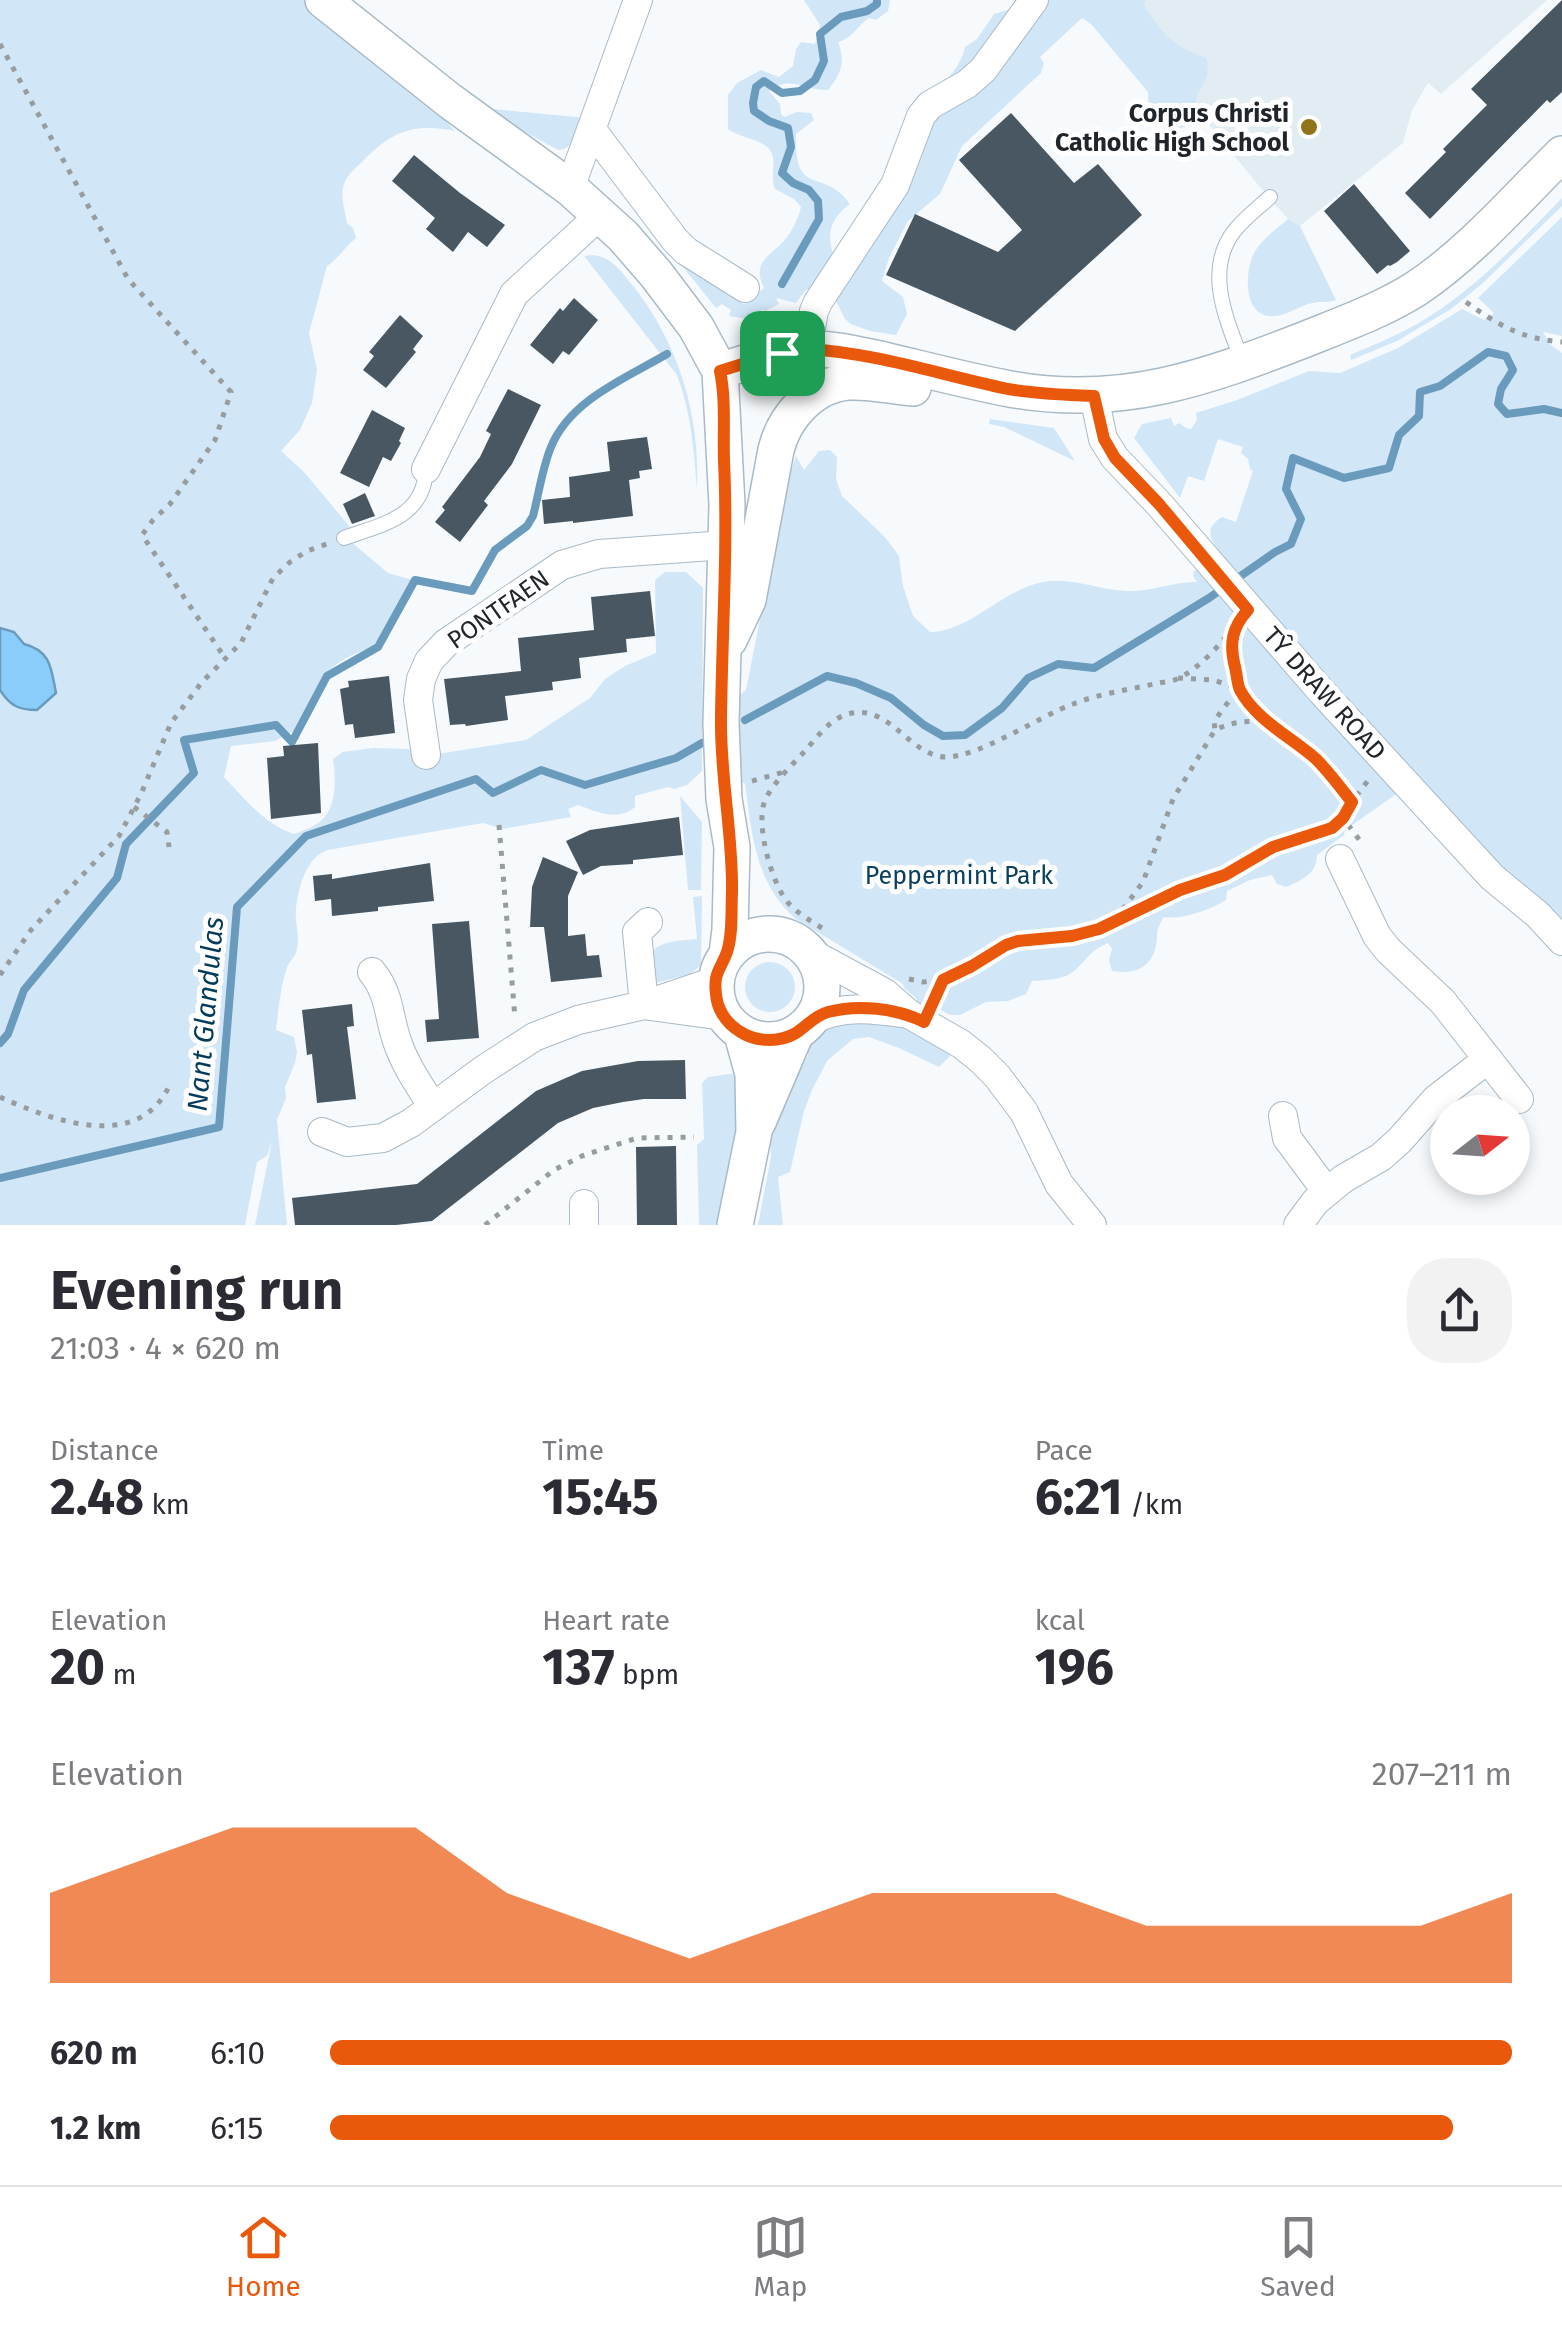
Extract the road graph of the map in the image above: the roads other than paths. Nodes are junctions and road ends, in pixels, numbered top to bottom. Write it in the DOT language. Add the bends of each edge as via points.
graph roads {
  1 [pos="323,0"];
  2 [pos="638,0"];
  3 [pos="1034,0"];
  4 [pos="592,130"];
  5 [pos="1562,154"];
  6 [pos="570,188"];
  7 [pos="1270,197"];
  8 [pos="600,216"];
  9 [pos="744,288"];
  10 [pos="808,349"];
  11 [pos="1243,364"];
  12 [pos="720,371"];
  13 [pos="952,376"];
  14 [pos="1094,396"];
  15 [pos="426,469"];
  16 [pos="344,538"];
  17 [pos="726,545"];
  18 [pos="723,652"];
  19 [pos="426,755"];
  20 [pos="732,847"];
  21 [pos="1352,852"];
  22 [pos="648,922"];
  23 [pos="806,939"];
  24 [pos="1562,940"];
  25 [pos="372,972"];
  26 [pos="727,996"];
  27 [pos="644,1005"];
  28 [pos="916,1018"];
  29 [pos="803,1027"];
  30 [pos="1488,1059"];
  31 [pos="1515,1095"];
  32 [pos="433,1107"];
  33 [pos="1283,1116"];
  34 [pos="322,1132"];
  35 [pos="754,1132"];
  36 [pos="1328,1192"];
  37 [pos="735,1225"];
  38 [pos="1092,1225"];
  39 [pos="1298,1225"];
  1 -- 6 [label="street"];
  2 -- 4 [label="street"];
  3 -- 10 [label="street" via="983,70 921,116 896,185 818,302"];
  4 -- 6 [label="street"];
  4 -- 9 [label="street" via="675,240"];
  5 -- 11 [label="street" via="1416,288"];
  6 -- 8 [label="street"];
  7 -- 11 [label="lane" via="1233,232 1220,262 1221,298"];
  8 -- 12 [label="street" via="656,274"];
  8 -- 15 [label="street" via="514,294"];
  10 -- 12 [label="street"];
  10 -- 13 [label="street"];
  11 -- 14 [label="street" via="1176,384"];
  12 -- 17 [label="street"];
  13 -- 14 [label="street"];
  13 -- 18 [label="street" via="912,388 844,382 822,390 789,420 779,438 748,600"];
  14 -- 24 [label="street, TŶ DRAW ROAD" via="1115,458 1492,878"];
  15 -- 16 [label="lane" via="413,507 403,516"];
  17 -- 18 [label="street"];
  17 -- 19 [label="street, PONTFAEN" via="598,554 562,564 474,622 429,660 421,679"];
  18 -- 20 [label="street" via="722,762"];
  20 -- 23 [label="street" via="754,898"];
  20 -- 26 [label="street"];
  21 -- 30 [label="street" via="1376,936 1444,1002"];
  22 -- 27 [label="street" via="637,932"];
  23 -- 26 [label="street" via="768,932 732,946"];
  23 -- 28 [label="street"];
  23 -- 29 [label="street" via="822,986 820,1005"];
  25 -- 32 [label="street" via="384,987 410,1071"];
  26 -- 27 [label="street"];
  26 -- 29 [label="street" via="760,1040 778,1040"];
  26 -- 35 [label="street" via="753,1074"];
  27 -- 32 [label="street" via="552,1029"];
  28 -- 29 [label="street" via="864,1008 826,1013"];
  28 -- 38 [label="street" via="961,1044 996,1076 1024,1112 1059,1184"];
  29 -- 35 [label="street"];
  30 -- 31 [label="street"];
  30 -- 36 [label="street" via="1436,1099 1381,1157"];
  32 -- 34 [label="street" via="383,1138 347,1142"];
  33 -- 36 [label="street" via="1287,1138"];
  35 -- 37 [label="street"];
  36 -- 39 [label="street"];
}
